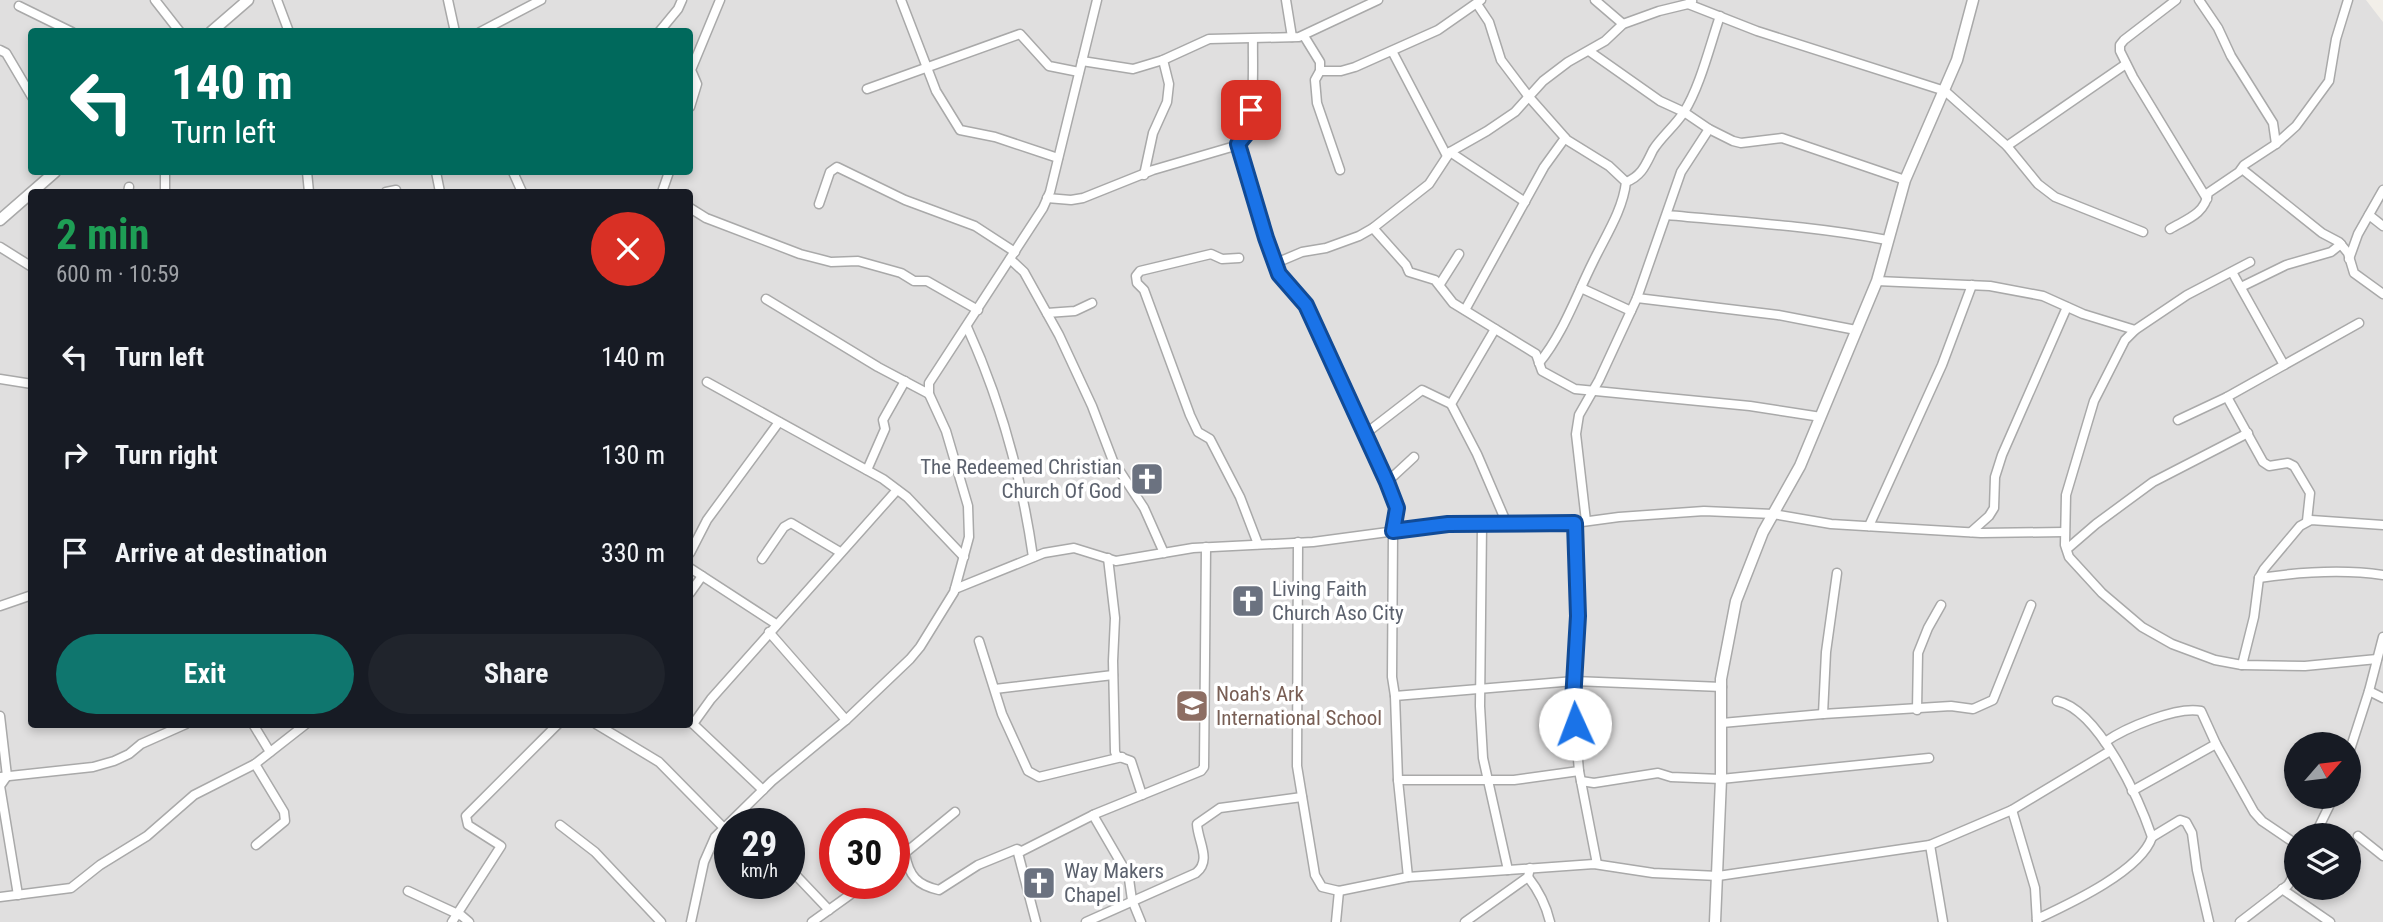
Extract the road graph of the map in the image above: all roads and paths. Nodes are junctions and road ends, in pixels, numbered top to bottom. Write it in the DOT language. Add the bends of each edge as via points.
graph roads {
  1 [pos="155,0"];
  2 [pos="248,0"];
  3 [pos="277,0"];
  4 [pos="448,0"];
  5 [pos="541,0"];
  6 [pos="682,0"];
  7 [pos="720,0"];
  8 [pos="901,0"];
  9 [pos="1097,0"];
  10 [pos="1286,0"];
  11 [pos="1378,0"];
  12 [pos="1595,0"];
  13 [pos="1973,0"];
  14 [pos="2176,0"];
  15 [pos="2199,0"];
  16 [pos="2348,0"];
  17 [pos="1479,2"];
  18 [pos="1690,2"];
  19 [pos="19,6"];
  20 [pos="1720,16"];
  21 [pos="1623,24"];
  22 [pos="64,28"];
  23 [pos="177,28"];
  24 [pos="216,28"];
  25 [pos="288,28"];
  26 [pos="455,28"];
  27 [pos="488,28"];
  28 [pos="662,28"];
  29 [pos="1304,36"];
  30 [pos="1292,37"];
  31 [pos="1253,39"];
  32 [pos="0,50"];
  33 [pos="1392,51"];
  34 [pos="1589,51"];
  35 [pos="1163,60"];
  36 [pos="1082,61"];
  37 [pos="2126,64"];
  38 [pos="693,66"];
  39 [pos="928,67"];
  40 [pos="1320,71"];
  41 [pos="1079,72"];
  42 [pos="693,75"];
  43 [pos="867,89"];
  44 [pos="28,90"];
  45 [pos="1945,91"];
  46 [pos="693,97"];
  47 [pos="1529,97"];
  48 [pos="1685,112"];
  49 [pos="1709,129"];
  50 [pos="1565,138"];
  51 [pos="1238,144"];
  52 [pos="2276,144"];
  53 [pos="2007,146"];
  54 [pos="1449,154"];
  55 [pos="1058,158"];
  56 [pos="2242,169"];
  57 [pos="1340,170"];
  58 [pos="51,175"];
  59 [pos="1144,175"];
  60 [pos="1905,180"];
  61 [pos="1626,182"];
  62 [pos="35,189"];
  63 [pos="2383,190"];
  64 [pos="28,194"];
  65 [pos="1047,198"];
  66 [pos="2207,199"];
  67 [pos="1525,202"];
  68 [pos="819,204"];
  69 [pos="693,210"];
  70 [pos="1667,215"];
  71 [pos="2369,215"];
  72 [pos="1,217"];
  73 [pos="2383,226"];
  74 [pos="1373,228"];
  75 [pos="2170,229"];
  76 [pos="2143,232"];
  77 [pos="2358,234"];
  78 [pos="1887,240"];
  79 [pos="2340,243"];
  80 [pos="0,247"];
  81 [pos="1460,254"];
  82 [pos="1012,255"];
  83 [pos="1239,258"];
  84 [pos="2349,259"];
  85 [pos="2250,262"];
  86 [pos="1276,263"];
  87 [pos="28,264"];
  88 [pos="2232,272"];
  89 [pos="1877,281"];
  90 [pos="1440,284"];
  91 [pos="1972,285"];
  92 [pos="2241,287"];
  93 [pos="1581,288"];
  94 [pos="2383,295"];
  95 [pos="1637,298"];
  96 [pos="766,299"];
  97 [pos="1092,303"];
  98 [pos="2067,307"];
  99 [pos="978,310"];
  100 [pos="1465,310"];
  101 [pos="1631,311"];
  102 [pos="1047,313"];
  103 [pos="2359,324"];
  104 [pos="967,327"];
  105 [pos="1494,329"];
  106 [pos="1856,330"];
  107 [pos="2135,330"];
  108 [pos="1539,363"];
  109 [pos="2284,365"];
  110 [pos="0,379"];
  111 [pos="707,382"];
  112 [pos="905,382"];
  113 [pos="28,383"];
  114 [pos="1575,389"];
  115 [pos="1594,391"];
  116 [pos="929,394"];
  117 [pos="2227,397"];
  118 [pos="1451,404"];
  119 [pos="1583,405"];
  120 [pos="1821,417"];
  121 [pos="2178,420"];
  122 [pos="779,422"];
  123 [pos="2248,433"];
  124 [pos="1365,434"];
  125 [pos="1414,457"];
  126 [pos="867,470"];
  127 [pos="1387,482"];
  128 [pos="897,489"];
  129 [pos="1773,514"];
  130 [pos="1586,521"];
  131 [pos="2307,521"];
  132 [pos="1575,523"];
  133 [pos="1482,524"];
  134 [pos="1507,524"];
  135 [pos="2383,525"];
  136 [pos="1869,526"];
  137 [pos="1393,531"];
  138 [pos="2064,531"];
  139 [pos="1971,532"];
  140 [pos="1298,542"];
  141 [pos="1258,544"];
  142 [pos="693,547"];
  143 [pos="1206,547"];
  144 [pos="2067,550"];
  145 [pos="840,552"];
  146 [pos="1164,553"];
  147 [pos="964,557"];
  148 [pos="1033,557"];
  149 [pos="1108,558"];
  150 [pos="762,559"];
  151 [pos="693,570"];
  152 [pos="1837,573"];
  153 [pos="2383,575"];
  154 [pos="702,576"];
  155 [pos="2259,578"];
  156 [pos="693,589"];
  157 [pos="955,589"];
  158 [pos="28,596"];
  159 [pos="1941,605"];
  160 [pos="0,606"];
  161 [pos="2031,606"];
  162 [pos="776,624"];
  163 [pos="769,632"];
  164 [pos="2383,637"];
  165 [pos="979,640"];
  166 [pos="2377,659"];
  167 [pos="2242,665"];
  168 [pos="1113,675"];
  169 [pos="1574,681"];
  170 [pos="1721,687"];
  171 [pos="995,689"];
  172 [pos="1481,690"];
  173 [pos="2369,691"];
  174 [pos="1395,696"];
  175 [pos="2383,698"];
  176 [pos="2057,701"];
  177 [pos="1917,710"];
  178 [pos="1823,714"];
  179 [pos="0,716"];
  180 [pos="846,720"];
  181 [pos="693,721"];
  182 [pos="1722,723"];
  183 [pos="693,725"];
  184 [pos="177,728"];
  185 [pos="255,728"];
  186 [pos="301,728"];
  187 [pos="554,728"];
  188 [pos="603,728"];
  189 [pos="2356,732"];
  190 [pos="2105,742"];
  191 [pos="2216,744"];
  192 [pos="2110,751"];
  193 [pos="270,752"];
  194 [pos="1122,757"];
  195 [pos="1929,758"];
  196 [pos="255,764"];
  197 [pos="1579,771"];
  198 [pos="4,777"];
  199 [pos="1721,779"];
  200 [pos="1398,780"];
  201 [pos="1488,781"];
  202 [pos="1581,781"];
  203 [pos="762,790"];
  204 [pos="2132,791"];
  205 [pos="1142,795"];
  206 [pos="1302,797"];
  207 [pos="744,808"];
  208 [pos="2011,810"];
  209 [pos="955,812"];
  210 [pos="1093,814"];
  211 [pos="714,818"];
  212 [pos="560,825"];
  213 [pos="2284,836"];
  214 [pos="2152,837"];
  215 [pos="2361,838"];
  216 [pos="714,839"];
  217 [pos="256,845"];
  218 [pos="1930,845"];
  219 [pos="910,850"];
  220 [pos="1021,850"];
  221 [pos="2383,856"];
  222 [pos="1597,864"];
  223 [pos="1508,870"];
  224 [pos="910,871"];
  225 [pos="1529,872"];
  226 [pos="1718,876"];
  227 [pos="1408,877"];
  228 [pos="805,885"];
  229 [pos="2284,887"];
  230 [pos="2282,889"];
  231 [pos="408,891"];
  232 [pos="1339,891"];
  233 [pos="18,895"];
  234 [pos="0,897"];
  235 [pos="844,899"];
  236 [pos="1132,900"];
  237 [pos="829,910"];
  238 [pos="456,913"];
  239 [pos="2037,921"];
  240 [pos="452,922"];
  241 [pos="468,922"];
  242 [pos="661,922"];
  243 [pos="691,922"];
  244 [pos="812,922"];
  245 [pos="1036,922"];
  246 [pos="1086,922"];
  247 [pos="1141,922"];
  248 [pos="1336,922"];
  249 [pos="1465,922"];
  250 [pos="1550,922"];
  251 [pos="1715,922"];
  252 [pos="1943,922"];
  253 [pos="2209,922"];
  254 [pos="2240,922"];
  255 [pos="2330,922"];
  1 -- 23 [label="street"];
  2 -- 24 [label="street"];
  3 -- 25 [label="street"];
  4 -- 26 [label="street"];
  5 -- 27 [label="street"];
  6 -- 28 [label="street"];
  7 -- 38 [label="street"];
  8 -- 39 [label="street"];
  9 -- 36 [label="street"];
  10 -- 30 [label="street"];
  11 -- 29 [label="street"];
  12 -- 21 [label="street"];
  13 -- 45 [label="street"];
  14 -- 37 [label="street" via="2122,42 2120,51"];
  15 -- 52 [label="street" via="2273,123"];
  16 -- 52 [label="street" via="2329,81 2296,126"];
  17 -- 33 [label="street" via="1438,30"];
  17 -- 47 [label="street" via="1501,60"];
  18 -- 20 [label="street"];
  18 -- 21 [label="street"];
  19 -- 22 [label="street"];
  20 -- 45 [label="street"];
  20 -- 48 [label="street"];
  21 -- 34 [label="street"];
  29 -- 30 [label="street"];
  29 -- 40 [label="street" via="1317,53"];
  30 -- 31 [label="street"];
  31 -- 35 [label="street" via="1209,39"];
  31 -- 51 [label="street" via="1251,110 1247,133"];
  32 -- 44 [label="street"];
  33 -- 40 [label="street" via="1341,71"];
  33 -- 54 [label="street"];
  34 -- 47 [label="street" via="1543,81"];
  34 -- 48 [label="street" via="1660,101"];
  35 -- 36 [label="street" via="1133,69"];
  35 -- 59 [label="street" via="1169,84 1167,102 1153,133"];
  36 -- 41 [label="street"];
  37 -- 53 [label="street"];
  37 -- 66 [label="street"];
  39 -- 41 [label="street" via="1020,34 1049,66"];
  39 -- 43 [label="street"];
  39 -- 55 [label="street" via="936,91 962,131"];
  40 -- 57 [label="street" via="1315,80 1317,103"];
  41 -- 55 [label="street"];
  42 -- 46 [label="street" via="697,84"];
  45 -- 53 [label="street"];
  45 -- 60 [label="street"];
  47 -- 50 [label="street"];
  47 -- 54 [label="street" via="1488,131"];
  48 -- 49 [label="street"];
  48 -- 61 [label="street" via="1645,167"];
  49 -- 60 [label="street" via="1741,143 1782,138"];
  49 -- 70 [label="street" via="1681,172"];
  50 -- 61 [label="street"];
  50 -- 67 [label="street"];
  51 -- 59 [label="street"];
  51 -- 86 [label="street"];
  52 -- 56 [label="street"];
  53 -- 76 [label="street" via="2055,197"];
  54 -- 67 [label="street"];
  54 -- 74 [label="street" via="1429,184"];
  55 -- 65 [label="street"];
  56 -- 66 [label="street" via="2208,193"];
  56 -- 79 [label="street"];
  58 -- 62 [label="street"];
  59 -- 65 [label="street" via="1083,198"];
  60 -- 78 [label="street"];
  61 -- 93 [label="street"];
  63 -- 71 [label="street"];
  64 -- 72 [label="street"];
  65 -- 82 [label="street"];
  66 -- 75 [label="street" via="2201,211"];
  67 -- 100 [label="street"];
  68 -- 82 [label="street" via="830,172 837,167 905,200 975,226"];
  69 -- 99 [label="street" via="800,254 831,262 858,261 914,281 927,281"];
  70 -- 78 [label="street" via="1771,223"];
  70 -- 95 [label="street"];
  71 -- 73 [label="street"];
  71 -- 77 [label="street"];
  74 -- 86 [label="street"];
  74 -- 90 [label="street" via="1409,272"];
  77 -- 79 [label="street"];
  77 -- 84 [label="street"];
  78 -- 89 [label="street"];
  79 -- 84 [label="street"];
  79 -- 92 [label="street" via="2331,252 2287,265"];
  80 -- 87 [label="street"];
  81 -- 90 [label="street"];
  82 -- 99 [label="street"];
  82 -- 102 [label="street"];
  83 -- 141 [label="street" via="1211,254 1140,271 1136,276 1190,415 1198,432 1210,439"];
  84 -- 94 [label="street" via="2354,273"];
  85 -- 88 [label="street"];
  86 -- 124 [label="street" via="1288,287 1306,305"];
  88 -- 92 [label="street"];
  88 -- 107 [label="street"];
  89 -- 91 [label="street"];
  89 -- 106 [label="street"];
  90 -- 100 [label="street" via="1450,300"];
  91 -- 98 [label="street" via="2043,296"];
  91 -- 136 [label="street" via="1942,365"];
  92 -- 109 [label="street"];
  93 -- 101 [label="street"];
  93 -- 108 [label="street" via="1551,349"];
  95 -- 101 [label="street"];
  95 -- 106 [label="street" via="1778,315"];
  96 -- 112 [label="street"];
  97 -- 102 [label="street" via="1075,311"];
  98 -- 107 [label="street"];
  98 -- 139 [label="street" via="2002,454 1995,477 1994,508"];
  99 -- 104 [label="street"];
  100 -- 105 [label="street"];
  101 -- 115 [label="street"];
  102 -- 146 [label="street" via="1093,406 1113,461"];
  103 -- 109 [label="street"];
  104 -- 116 [label="street" via="929,383"];
  104 -- 148 [label="street" via="1006,436"];
  105 -- 108 [label="street" via="1536,354"];
  105 -- 118 [label="street"];
  106 -- 120 [label="street"];
  107 -- 138 [label="street" via="2125,340 2094,401 2066,495"];
  108 -- 114 [label="street" via="1542,371"];
  109 -- 117 [label="street"];
  110 -- 113 [label="street"];
  111 -- 122 [label="street"];
  112 -- 116 [label="street"];
  112 -- 126 [label="street" via="883,420 885,429"];
  114 -- 115 [label="street"];
  114 -- 119 [label="street"];
  115 -- 119 [label="street"];
  115 -- 120 [label="street"];
  116 -- 147 [label="street" via="946,431 968,506"];
  117 -- 121 [label="street"];
  117 -- 123 [label="street"];
  118 -- 124 [label="street" via="1422,390"];
  118 -- 134 [label="street"];
  119 -- 130 [label="street" via="1576,434"];
  120 -- 129 [label="street"];
  122 -- 126 [label="street"];
  122 -- 142 [label="street" via="707,520"];
  123 -- 131 [label="street" via="2263,462 2294,466 2310,495"];
  123 -- 144 [label="street" via="2153,482"];
  124 -- 127 [label="street"];
  125 -- 127 [label="street"];
  126 -- 128 [label="street"];
  127 -- 137 [label="street" via="1397,508"];
  128 -- 145 [label="street"];
  128 -- 147 [label="street"];
  129 -- 130 [label="street" via="1704,511"];
  129 -- 136 [label="street"];
  129 -- 170 [label="street" via="1736,601"];
  130 -- 132 [label="street"];
  131 -- 135 [label="street"];
  131 -- 155 [label="street"];
  132 -- 134 [label="street"];
  132 -- 169 [label="street" via="1578,616"];
  133 -- 134 [label="street"];
  133 -- 137 [label="street"];
  133 -- 172 [label="street"];
  136 -- 139 [label="street"];
  137 -- 140 [label="street"];
  137 -- 174 [label="street"];
  138 -- 139 [label="street"];
  138 -- 144 [label="street"];
  140 -- 141 [label="street"];
  140 -- 206 [label="street" via="1297,754"];
  141 -- 143 [label="street"];
  143 -- 146 [label="street"];
  143 -- 205 [label="street" via="1204,767"];
  144 -- 167 [label="street" via="2102,593 2142,628 2215,660"];
  145 -- 150 [label="street" via="791,523"];
  145 -- 162 [label="street"];
  146 -- 149 [label="street" via="1116,561"];
  147 -- 157 [label="street"];
  148 -- 149 [label="street" via="1074,548"];
  148 -- 157 [label="street"];
  149 -- 168 [label="street" via="1115,618"];
  151 -- 154 [label="street"];
  152 -- 178 [label="street"];
  153 -- 155 [label="street" via="2297,572"];
  154 -- 156 [label="street"];
  154 -- 162 [label="street"];
  155 -- 167 [label="street"];
  157 -- 180 [label="street" via="920,647"];
  158 -- 160 [label="street"];
  159 -- 177 [label="street" via="1918,653"];
  161 -- 177 [label="street" via="1993,700 1973,709"];
  162 -- 163 [label="street"];
  163 -- 180 [label="street"];
  163 -- 181 [label="street"];
  164 -- 166 [label="street"];
  165 -- 171 [label="street"];
  166 -- 167 [label="street" via="2305,666"];
  166 -- 173 [label="street"];
  168 -- 171 [label="street"];
  168 -- 194 [label="street" via="1115,752"];
  169 -- 170 [label="street"];
  169 -- 172 [label="street"];
  169 -- 197 [label="street"];
  170 -- 182 [label="street"];
  171 -- 194 [label="street" via="1033,775"];
  172 -- 174 [label="street"];
  172 -- 201 [label="street"];
  173 -- 175 [label="street"];
  173 -- 189 [label="street"];
  174 -- 200 [label="street"];
  176 -- 190 [label="street" via="2080,712"];
  177 -- 178 [label="street"];
  178 -- 182 [label="street"];
  179 -- 198 [label="street"];
  180 -- 203 [label="street"];
  182 -- 199 [label="street"];
  183 -- 203 [label="street"];
  184 -- 198 [label="street" via="103,764"];
  185 -- 193 [label="street"];
  186 -- 193 [label="street"];
  187 -- 238 [label="street" via="466,816 468,825 501,845"];
  188 -- 211 [label="street" via="659,762"];
  190 -- 191 [label="street" via="2123,730 2197,709 2204,714"];
  190 -- 192 [label="street"];
  191 -- 204 [label="street"];
  191 -- 213 [label="street" via="2257,817"];
  192 -- 204 [label="street"];
  192 -- 208 [label="street"];
  193 -- 196 [label="street"];
  194 -- 205 [label="street" via="1131,761"];
  195 -- 199 [label="street"];
  196 -- 217 [label="street" via="284,811 285,821"];
  196 -- 233 [label="street" via="194,795 147,836 71,888"];
  197 -- 201 [label="street"];
  197 -- 202 [label="street"];
  198 -- 233 [label="street" via="1,786"];
  199 -- 202 [label="street" via="1658,773"];
  199 -- 226 [label="street"];
  200 -- 201 [label="street"];
  200 -- 227 [label="street"];
  201 -- 223 [label="street"];
  202 -- 222 [label="street"];
  203 -- 207 [label="street"];
  204 -- 214 [label="street"];
  205 -- 210 [label="street"];
  206 -- 232 [label="street" via="1315,875 1322,887"];
  206 -- 236 [label="street" via="1216,810 1197,824 1205,862 1202,868"];
  208 -- 218 [label="street"];
  208 -- 239 [label="street" via="2035,888"];
  209 -- 219 [label="street"];
  210 -- 220 [label="street"];
  210 -- 236 [label="street" via="1125,870"];
  212 -- 242 [label="street" via="595,852"];
  214 -- 239 [label="street" via="2132,866"];
  214 -- 253 [label="street" via="2180,820 2188,825"];
  215 -- 221 [label="street"];
  216 -- 243 [label="street" via="704,862"];
  218 -- 226 [label="street"];
  218 -- 252 [label="street"];
  220 -- 224 [label="street" via="978,865 939,890 922,886"];
  220 -- 245 [label="street" via="1018,857"];
  222 -- 225 [label="street"];
  222 -- 226 [label="street"];
  223 -- 225 [label="street"];
  223 -- 227 [label="street"];
  225 -- 249 [label="street"];
  225 -- 250 [label="street"];
  226 -- 251 [label="street"];
  227 -- 232 [label="street"];
  228 -- 237 [label="street"];
  229 -- 230 [label="street"];
  230 -- 254 [label="street"];
  230 -- 255 [label="street"];
  231 -- 238 [label="street"];
  232 -- 248 [label="street"];
  233 -- 234 [label="street"];
  235 -- 237 [label="street"];
  236 -- 246 [label="street"];
  236 -- 247 [label="street"];
  237 -- 244 [label="street"];
  238 -- 240 [label="street"];
  238 -- 241 [label="street"];
}
